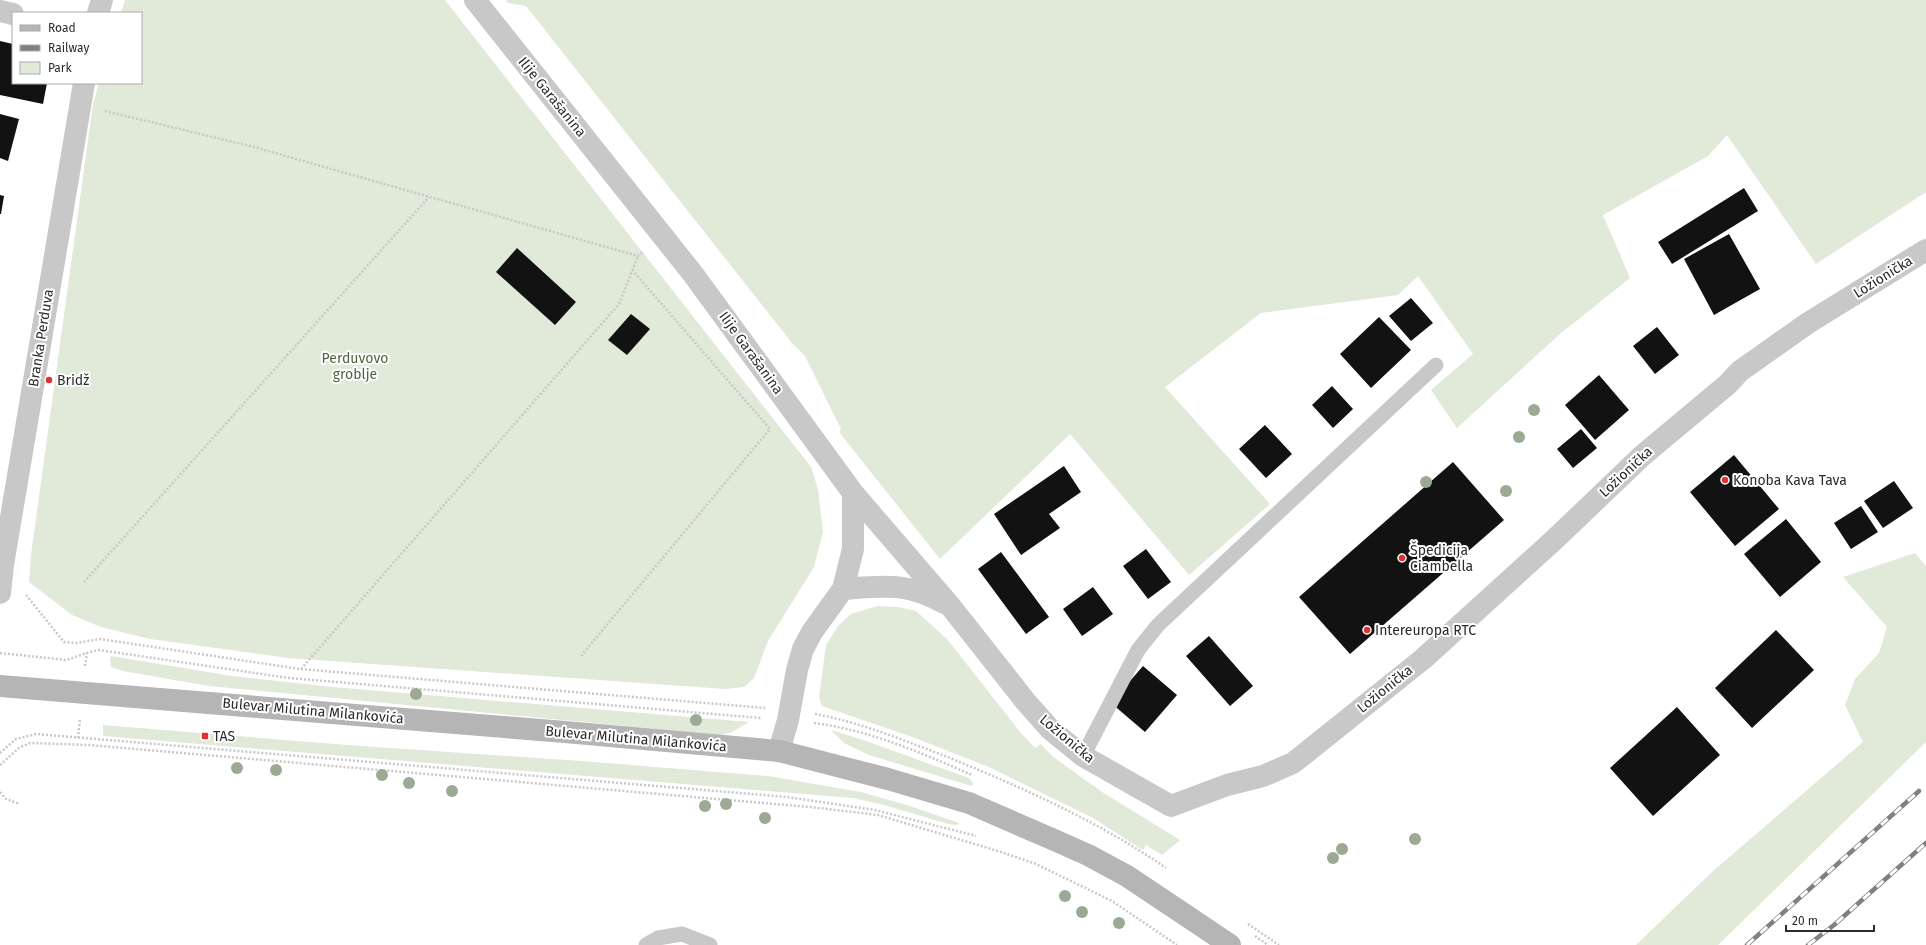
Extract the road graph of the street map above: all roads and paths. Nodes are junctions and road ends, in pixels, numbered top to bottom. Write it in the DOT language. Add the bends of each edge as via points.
graph roads {
  1 [pos="102,0"];
  2 [pos="475,0"];
  3 [pos="0,11"];
  4 [pos="98,12"];
  5 [pos="12,14"];
  6 [pos="84,84"];
  7 [pos="80,105"];
  8 [pos="429,197"];
  9 [pos="647,248"];
  10 [pos="1926,250"];
  11 [pos="638,256"];
  12 [pos="633,271"];
  13 [pos="1436,365"];
  14 [pos="854,493"];
  15 [pos="84,582"];
  16 [pos="1,585"];
  17 [pos="843,589"];
  18 [pos="951,607"];
  19 [pos="581,656"];
  20 [pos="300,669"];
  21 [pos="0,686"];
  22 [pos="780,752"];
  23 [pos="0,753"];
  24 [pos="1083,756"];
  25 [pos="0,765"];
  26 [pos="0,792"];
  27 [pos="20,804"];
  28 [pos="977,837"];
  29 [pos="646,945"];
  30 [pos="710,945"];
  31 [pos="1177,945"];
  32 [pos="1230,945"];
  1 -- 4 [label="street"];
  2 -- 14 [label="street, Ilije Garašanina" via="693,274"];
  3 -- 5 [label="street"];
  6 -- 7 [label="street, Branka Perduva"];
  7 -- 8 [label="path" via="254,147"];
  7 -- 16 [label="street, Branka Perduva"];
  8 -- 11 [label="path"];
  8 -- 15 [label="path"];
  9 -- 11 [label="path"];
  10 -- 24 [label="street, Ložionička" via="1808,323 1740,371 1643,455 1423,659 1293,763 1263,776 1227,785 1171,806"];
  11 -- 12 [label="path"];
  12 -- 19 [label="path" via="770,429"];
  12 -- 20 [label="path" via="619,304"];
  13 -- 24 [label="lane" via="1158,625 1138,650"];
  14 -- 17 [label="street" via="853,549"];
  14 -- 18 [label="street, Ložionička"];
  17 -- 18 [label="street" via="903,587 926,593"];
  17 -- 22 [label="street" via="803,649"];
  18 -- 24 [label="street, Ložionička" via="1031,707 1050,728"];
  21 -- 22 [label="street, Bulevar Milutina Milankovića" via="534,729"];
  22 -- 32 [label="street, Bulevar Milutina Milankovića" via="888,779 969,803 1066,845 1127,876"];
  23 -- 28 [label="path" via="16,739 36,734 787,797 875,810"];
  25 -- 31 [label="path" via="19,748 30,743 57,743 818,807 878,815 1036,864 1112,901"];
  26 -- 27 [label="path" via="6,799"];
  29 -- 30 [label="lane" via="658,938 682,934"];
}
